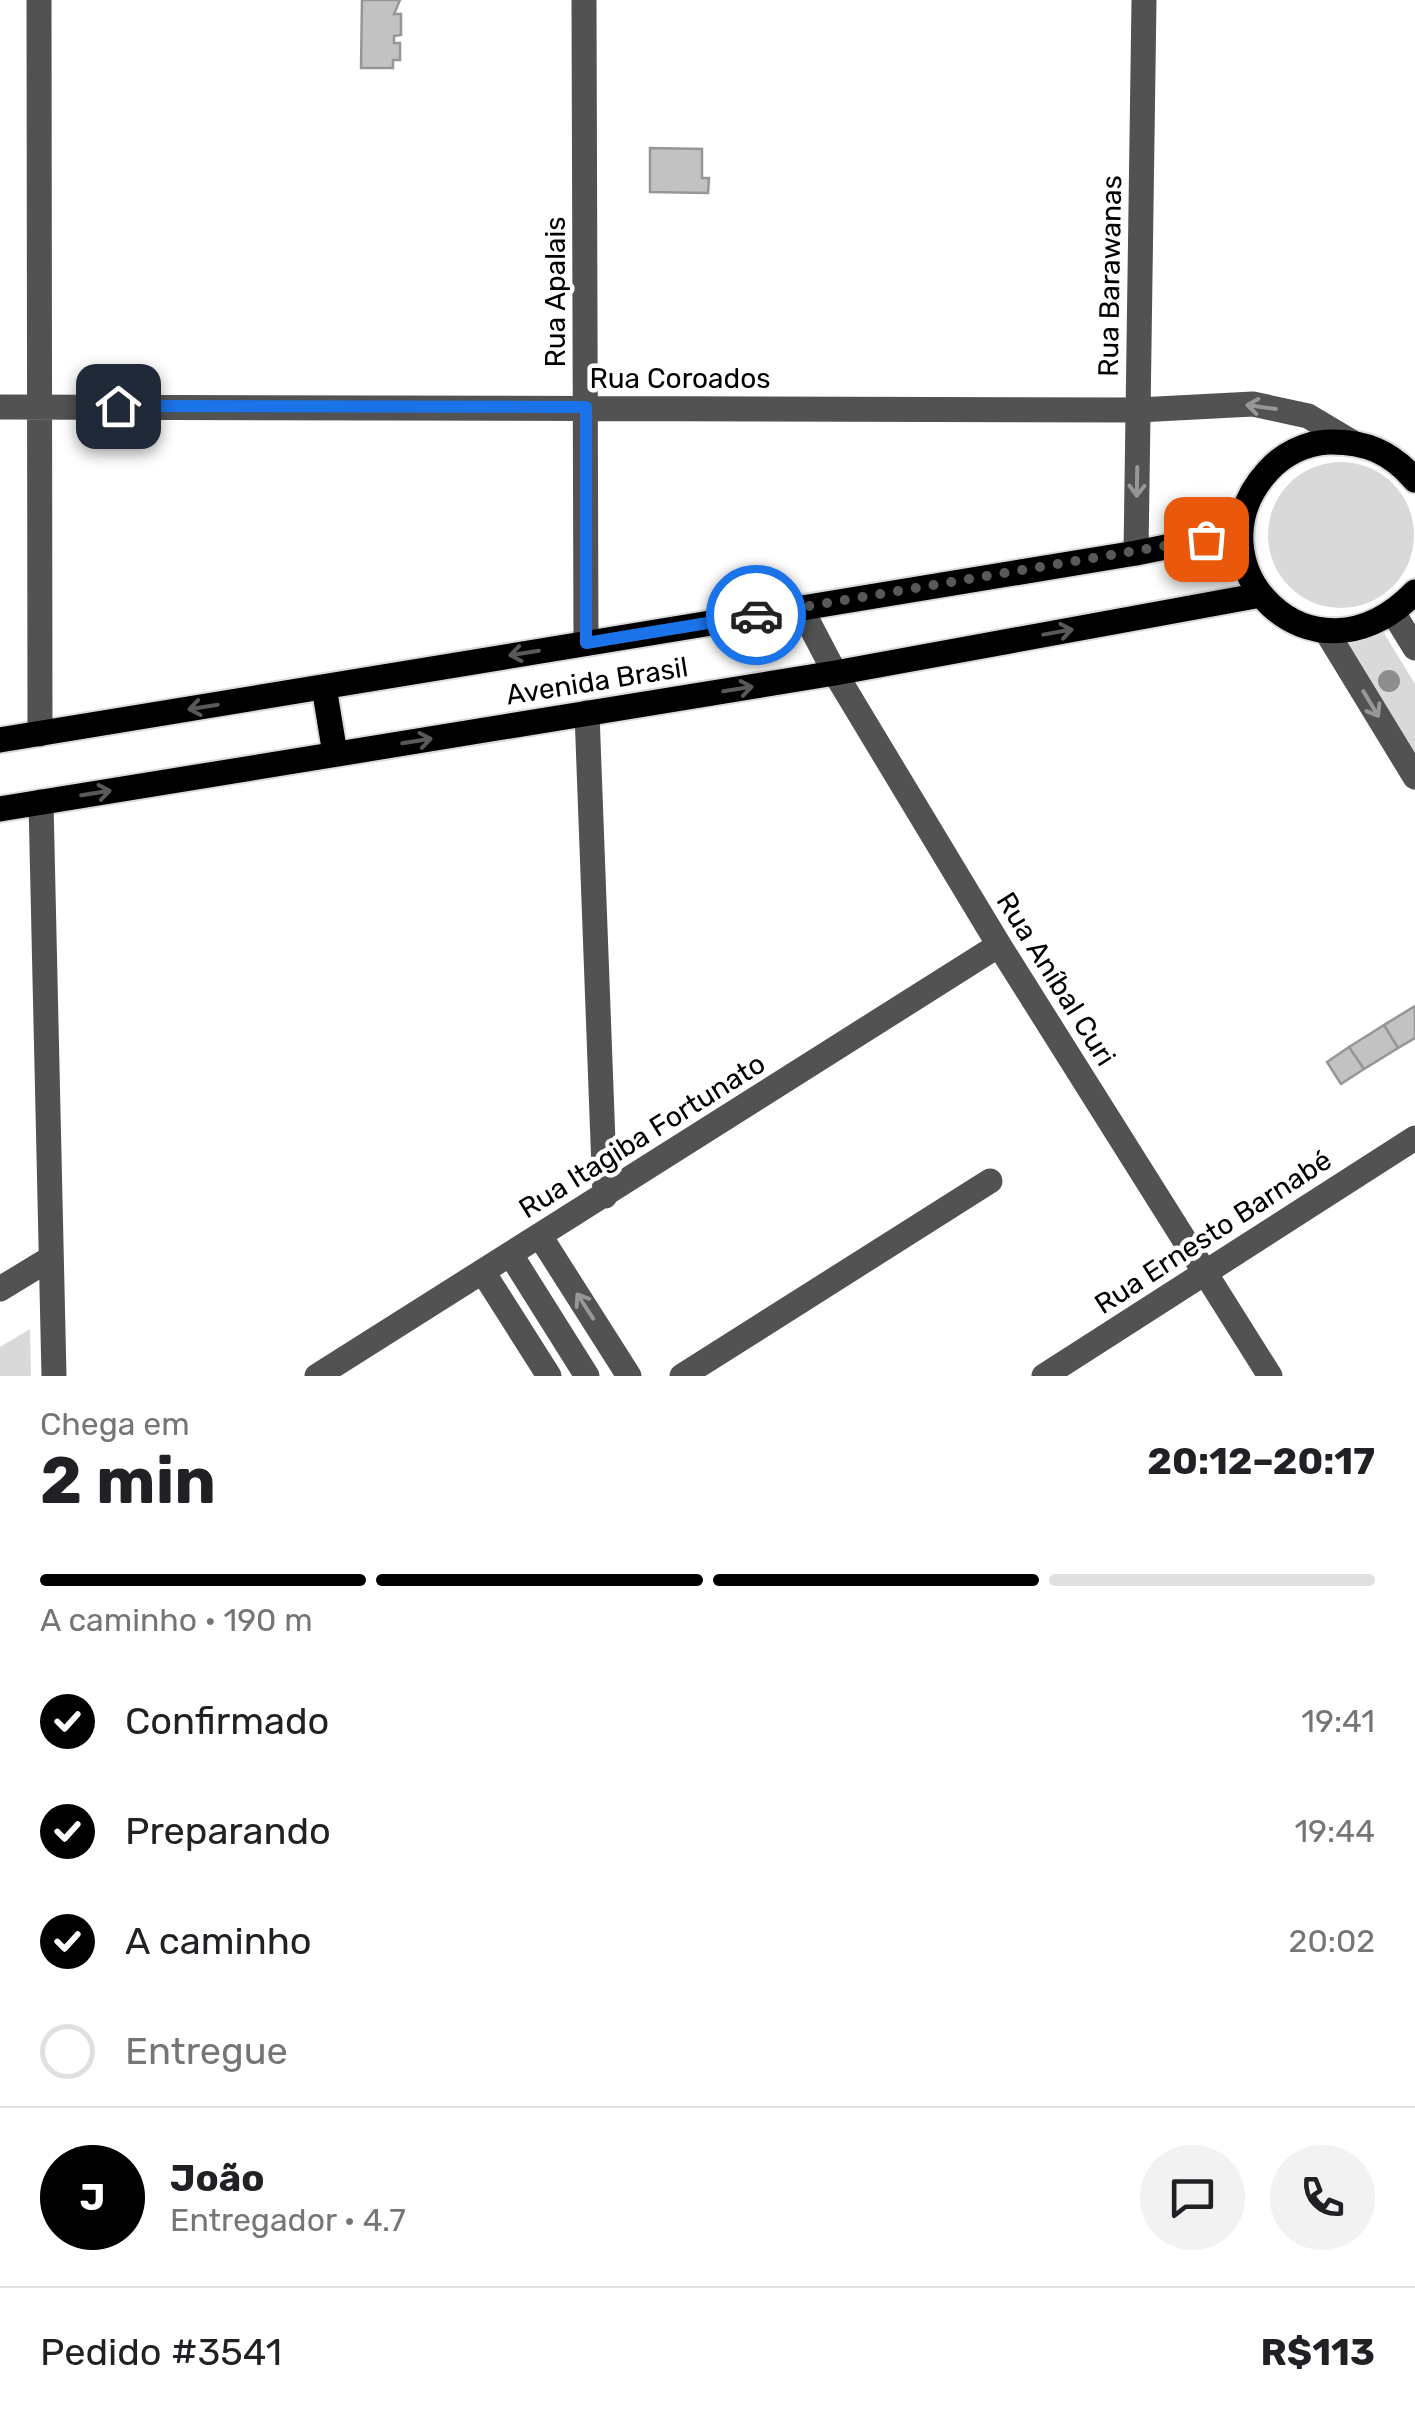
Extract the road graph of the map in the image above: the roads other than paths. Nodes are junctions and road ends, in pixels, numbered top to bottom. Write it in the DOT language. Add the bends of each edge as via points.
graph roads {
  1 [pos="39,0"];
  2 [pos="584,0"];
  3 [pos="1144,0"];
  4 [pos="0,406"];
  5 [pos="40,406"];
  6 [pos="586,407"];
  7 [pos="1138,410"];
  8 [pos="1350,441"];
  9 [pos="1415,480"];
  10 [pos="1241,532"];
  11 [pos="1136,553"];
  12 [pos="1415,592"];
  13 [pos="1261,595"];
  14 [pos="801,608"];
  15 [pos="1394,614"];
  16 [pos="1326,632"];
  17 [pos="586,643"];
  18 [pos="1415,648"];
  19 [pos="835,673"];
  20 [pos="324,687"];
  21 [pos="587,714"];
  22 [pos="40,734"];
  23 [pos="0,740"];
  24 [pos="334,754"];
  25 [pos="1415,777"];
  26 [pos="40,802"];
  27 [pos="0,808"];
  28 [pos="999,945"];
  29 [pos="1415,1138"];
  30 [pos="990,1181"];
  31 [pos="605,1196"];
  32 [pos="540,1236"];
  33 [pos="511,1254"];
  34 [pos="52,1258"];
  35 [pos="483,1272"];
  36 [pos="1204,1272"];
  37 [pos="0,1288"];
  38 [pos="54,1376"];
  39 [pos="318,1376"];
  40 [pos="549,1376"];
  41 [pos="586,1376"];
  42 [pos="630,1376"];
  43 [pos="682,1376"];
  44 [pos="1044,1376"];
  45 [pos="1270,1376"];
  1 -- 5 [label="street"];
  2 -- 6 [label="street, Rua Apalais"];
  3 -- 7 [label="street, Rua Barawanas"];
  4 -- 5 [label="street, Rua Coroados"];
  5 -- 6 [label="street, Rua Coroados"];
  5 -- 22 [label="street"];
  6 -- 7 [label="street, Rua Coroados"];
  6 -- 17 [label="street, Rua Apalais"];
  8 -- 7 [label="street, Rua Coroados, one-way" via="1308,416 1254,404"];
  7 -- 11 [label="street, Rua Barawanas, one-way"];
  8 -- 9 [label="main road" via="1383,452"];
  8 -- 10 [label="main road" via="1316,443 1272,466 1256,485"];
  10 -- 11 [label="main road, Avenida Brasil"];
  10 -- 13 [label="main road" via="1242,554"];
  11 -- 14 [label="main road, Avenida Brasil"];
  12 -- 15 [label="main road"];
  13 -- 16 [label="main road" via="1279,613"];
  19 -- 13 [label="main road, Avenida Brasil, one-way"];
  14 -- 17 [label="main road, Avenida Brasil"];
  14 -- 19 [label="street, Rua Aníbal Curi"];
  15 -- 16 [label="main road" via="1373,625"];
  15 -- 18 [label="street"];
  16 -- 25 [label="street, one-way"];
  17 -- 20 [label="main road, Avenida Brasil, one-way"];
  21 -- 19 [label="main road, Avenida Brasil, one-way"];
  19 -- 28 [label="street, Rua Aníbal Curi"];
  20 -- 22 [label="main road, Avenida Brasil, one-way"];
  20 -- 24 [label="main road"];
  24 -- 21 [label="main road, Avenida Brasil, one-way"];
  21 -- 31 [label="street"];
  22 -- 23 [label="main road, Avenida Brasil"];
  26 -- 24 [label="main road, Avenida Brasil, one-way"];
  26 -- 27 [label="main road, Avenida Brasil"];
  26 -- 34 [label="street"];
  28 -- 31 [label="street, Rua Itagiba Fortunato"];
  28 -- 36 [label="street, Rua Aníbal Curi"];
  29 -- 36 [label="street, Rua Ernesto Barnabé"];
  30 -- 43 [label="street"];
  31 -- 32 [label="street, Rua Itagiba Fortunato"];
  32 -- 33 [label="street, Rua Itagiba Fortunato"];
  42 -- 32 [label="street, one-way"];
  33 -- 35 [label="street, Rua Itagiba Fortunato"];
  33 -- 41 [label="street"];
  34 -- 37 [label="street"];
  34 -- 38 [label="street"];
  35 -- 39 [label="street, Rua Itagiba Fortunato"];
  35 -- 40 [label="street"];
  36 -- 44 [label="street, Rua Ernesto Barnabé"];
  36 -- 45 [label="street, Rua Aníbal Curi"];
}
